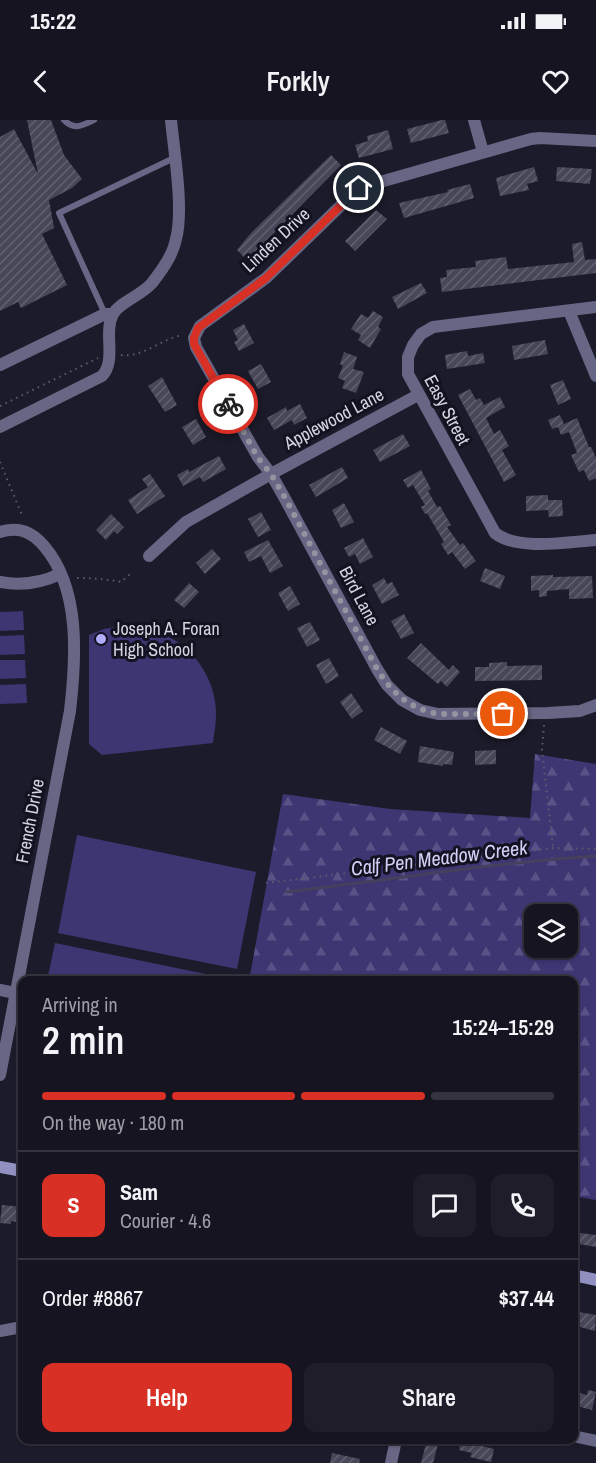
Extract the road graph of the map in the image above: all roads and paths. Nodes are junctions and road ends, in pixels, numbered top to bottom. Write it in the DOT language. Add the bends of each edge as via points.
graph roads {
  1 [pos="64,120"];
  2 [pos="94,120"];
  3 [pos="171,120"];
  4 [pos="474,120"];
  5 [pos="596,141"];
  6 [pos="483,152"];
  7 [pos="174,158"];
  8 [pos="596,307"];
  9 [pos="569,311"];
  10 [pos="109,314"];
  11 [pos="195,334"];
  12 [pos="109,351"];
  13 [pos="0,365"];
  14 [pos="596,376"];
  15 [pos="418,395"];
  16 [pos="0,406"];
  17 [pos="0,427"];
  18 [pos="0,462"];
  19 [pos="271,474"];
  20 [pos="22,515"];
  21 [pos="0,532"];
  22 [pos="596,540"];
  23 [pos="149,556"];
  24 [pos="132,572"];
  25 [pos="60,574"];
  26 [pos="77,578"];
  27 [pos="0,582"];
  28 [pos="596,705"];
  29 [pos="545,713"];
  30 [pos="553,848"];
  31 [pos="596,849"];
  32 [pos="267,884"];
  33 [pos="18,976"];
  34 [pos="18,978"];
  35 [pos="0,990"];
  36 [pos="15,993"];
  37 [pos="0,1075"];
  38 [pos="0,1167"];
  39 [pos="18,1170"];
  40 [pos="578,1276"];
  41 [pos="596,1280"];
  42 [pos="18,1328"];
  43 [pos="0,1331"];
  44 [pos="578,1437"];
  45 [pos="596,1441"];
  46 [pos="395,1444"];
  47 [pos="391,1463"];
  1 -- 2 [label="lane" via="79,127"];
  3 -- 7 [label="street"];
  4 -- 6 [label="street"];
  5 -- 6 [label="street, Linden Drive" via="540,138"];
  6 -- 11 [label="street, Linden Drive" via="359,188 266,278 200,326"];
  7 -- 10 [label="street" via="176,240 151,285"];
  7 -- 10 [label="lane" via="59,213"];
  8 -- 9 [label="street, Easy Street"];
  9 -- 14 [label="street"];
  9 -- 15 [label="street, Easy Street" via="433,327 417,339 408,357 408,374"];
  10 -- 12 [label="street"];
  10 -- 13 [label="street"];
  11 -- 12 [label="path" via="167,339 131,356"];
  11 -- 19 [label="street, Bird Lane" via="196,347 258,458"];
  12 -- 16 [label="path"];
  12 -- 17 [label="street" via="109,363 102,376"];
  15 -- 19 [label="street, Applewood Lane"];
  15 -- 22 [label="street, Easy Street" via="495,533 522,543"];
  18 -- 20 [label="path"];
  19 -- 23 [label="street, Applewood Lane" via="186,522"];
  19 -- 29 [label="street, Bird Lane" via="377,669 399,698 420,710 438,714"];
  21 -- 25 [label="street, French Drive" via="13,529 30,533 48,550"];
  24 -- 26 [label="path" via="121,582"];
  25 -- 27 [label="street" via="44,581"];
  25 -- 33 [label="street, French Drive" via="74,629 73,691"];
  28 -- 29 [label="street, Bird Lane" via="580,711"];
  29 -- 30 [label="path" via="542,750"];
  30 -- 31 [label="path"];
  30 -- 32 [label="path"];
  34 -- 36 [label="street, French Drive"];
  35 -- 36 [label="street"];
  36 -- 37 [label="street, French Drive"];
  38 -- 39 [label="street"];
  40 -- 41 [label="street"];
  42 -- 43 [label="street"];
  44 -- 45 [label="street"];
  46 -- 47 [label="street"];
}
